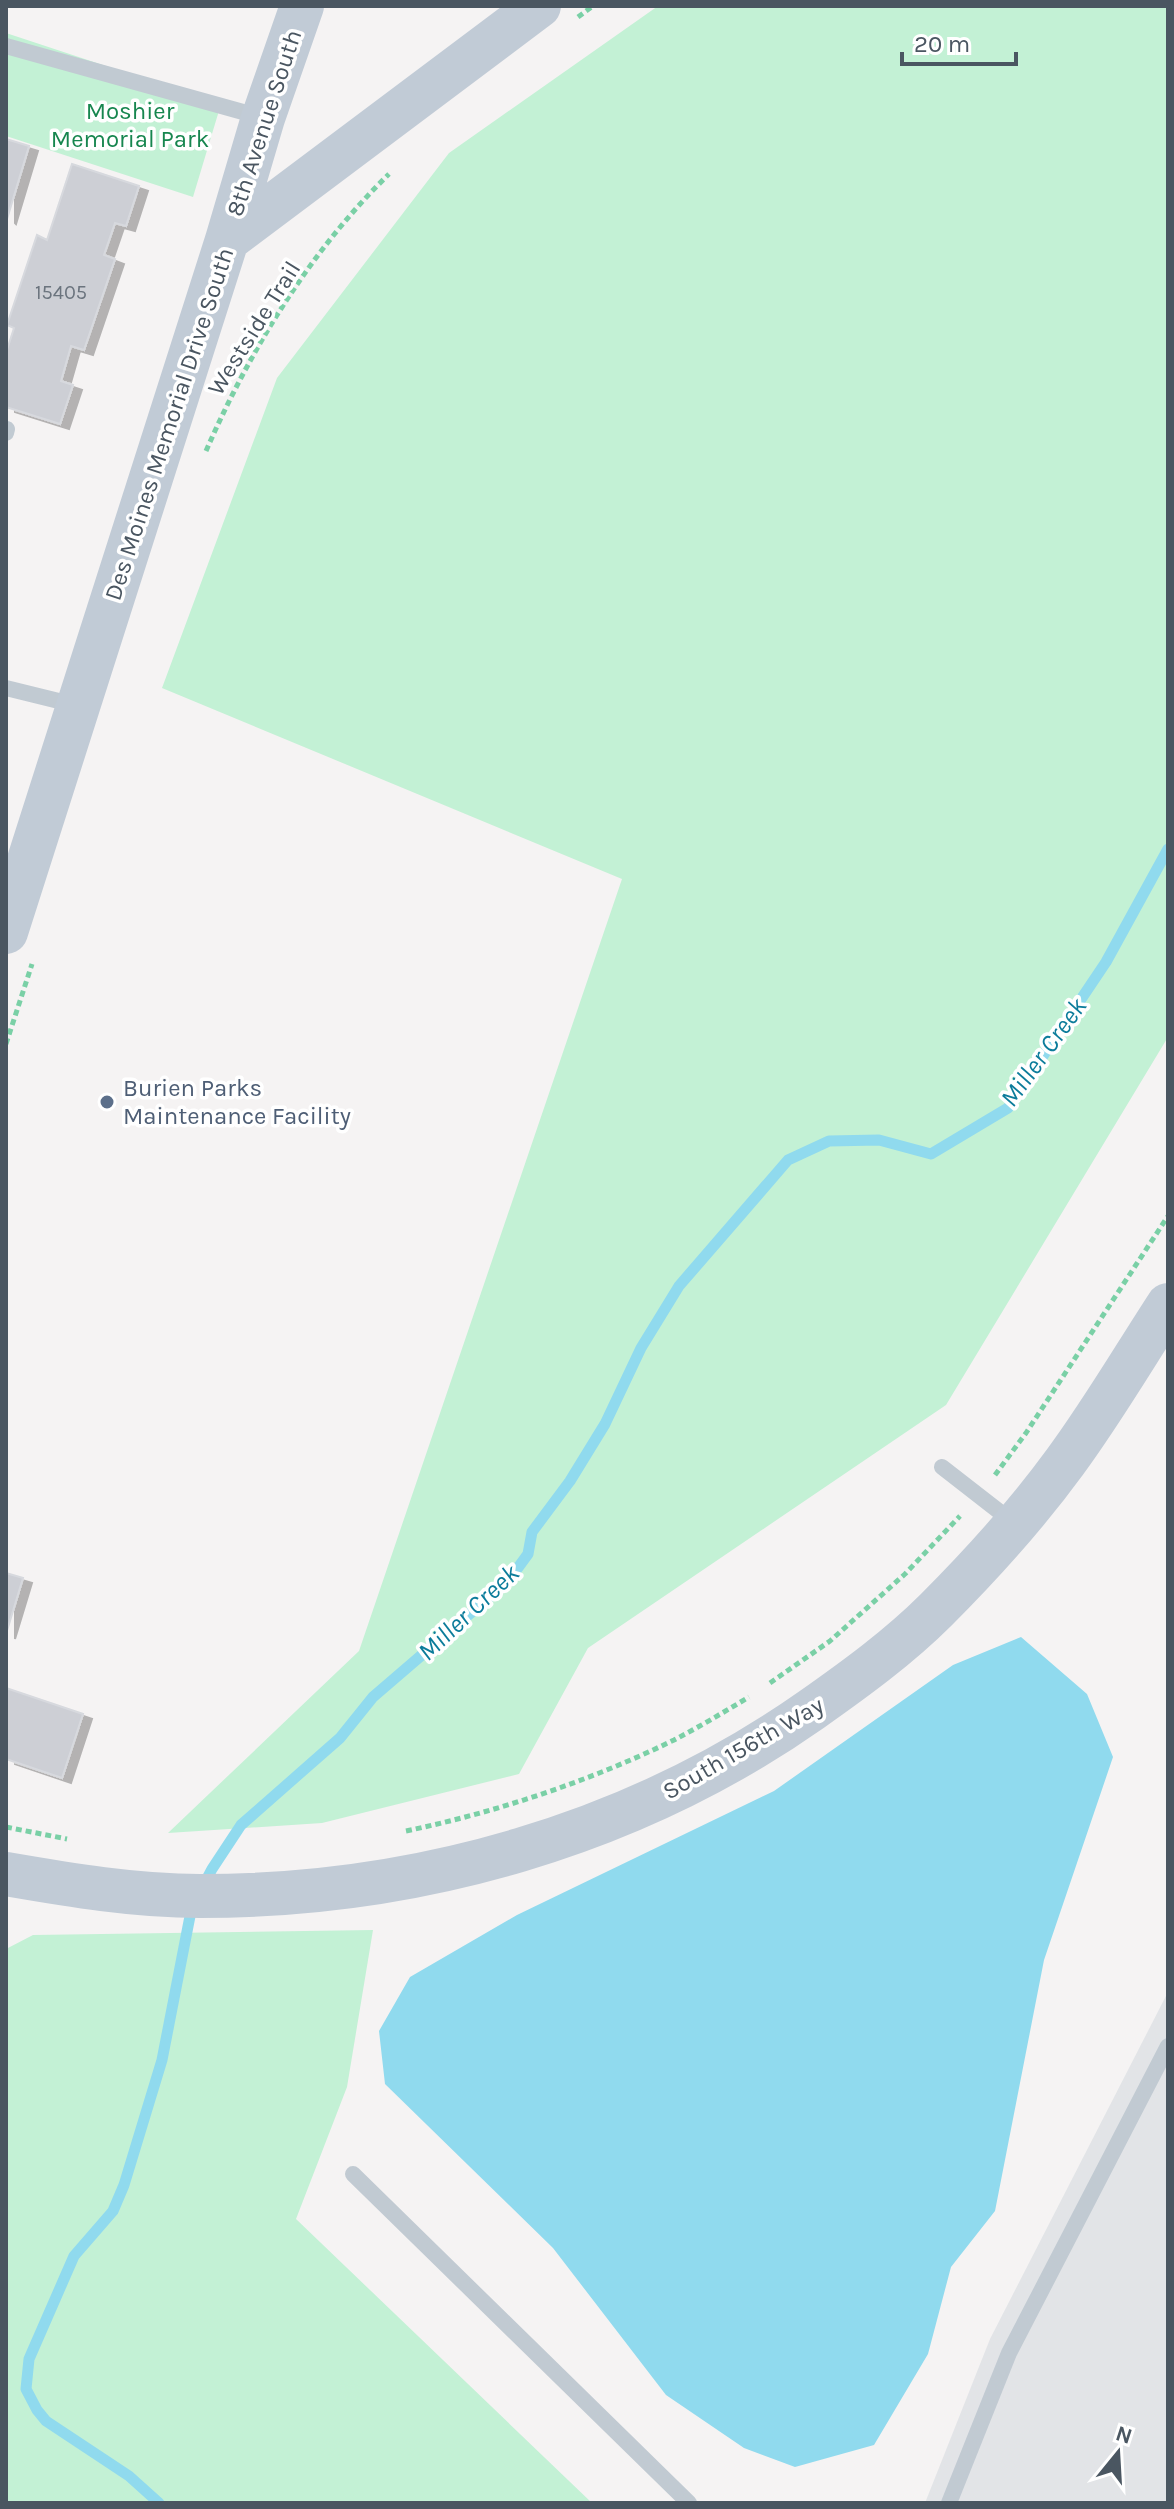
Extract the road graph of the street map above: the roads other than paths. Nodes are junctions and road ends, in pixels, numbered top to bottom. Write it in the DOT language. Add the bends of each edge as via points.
graph roads {
  1 [pos="302,6"];
  2 [pos="557,13"];
  3 [pos="6,46"];
  4 [pos="263,118"];
  5 [pos="227,240"];
  6 [pos="6,688"];
  7 [pos="77,705"];
  8 [pos="20,944"];
  9 [pos="1168,1305"];
  10 [pos="942,1467"];
  11 [pos="1015,1524"];
  12 [pos="6,1874"];
  13 [pos="1168,2046"];
  14 [pos="353,2174"];
  15 [pos="689,2503"];
  16 [pos="949,2503"];
  1 -- 4 [label="street, 8th Avenue South"];
  2 -- 5 [label="street, Des Moines Memorial Drive South"];
  3 -- 4 [label="lane"];
  4 -- 5 [label="street, 8th Avenue South"];
  5 -- 7 [label="street, Des Moines Memorial Drive South"];
  6 -- 7 [label="lane"];
  7 -- 8 [label="street, Des Moines Memorial Drive South"];
  9 -- 11 [label="street, South 156th Way" via="1065,1462"];
  10 -- 11 [label="lane"];
  11 -- 12 [label="street, South 156th Way" via="935,1611 860,1676 778,1733 692,1782 602,1823 508,1855 411,1878 313,1892 197,1896 100,1889"];
  13 -- 16 [label="lane" via="1009,2353"];
  14 -- 15 [label="lane"];
}
